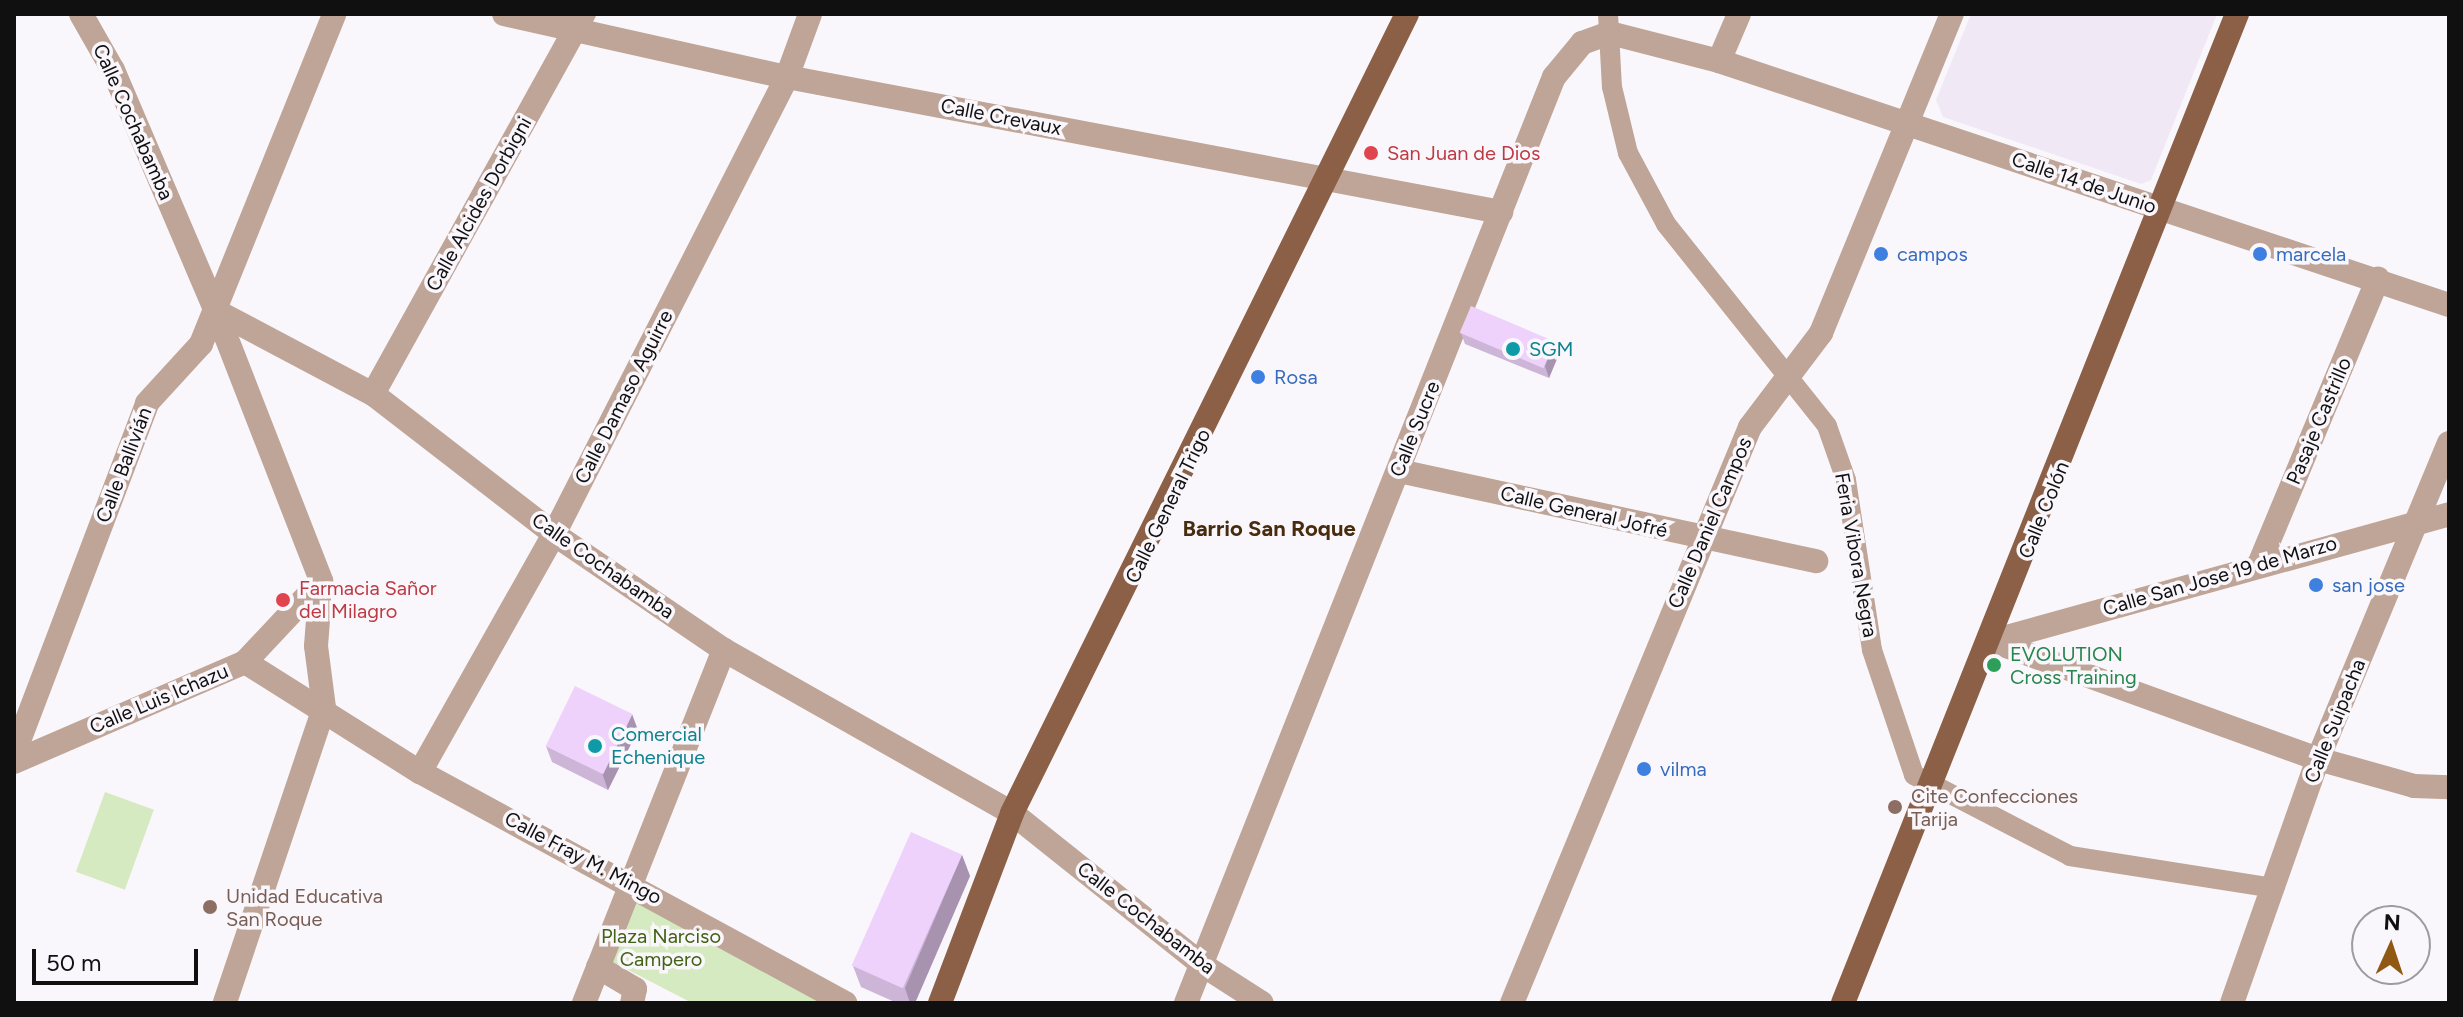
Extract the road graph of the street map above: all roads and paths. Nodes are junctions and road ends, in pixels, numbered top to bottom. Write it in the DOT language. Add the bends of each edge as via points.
graph roads {
  1 [pos="81,14"];
  2 [pos="334,14"];
  3 [pos="504,14"];
  4 [pos="810,14"];
  5 [pos="1407,14"];
  6 [pos="1739,14"];
  7 [pos="1952,14"];
  8 [pos="2237,14"];
  9 [pos="1609,23"];
  10 [pos="579,24"];
  11 [pos="1719,61"];
  12 [pos="787,77"];
  13 [pos="1908,123"];
  14 [pos="1328,179"];
  15 [pos="2163,210"];
  16 [pos="1501,212"];
  17 [pos="2378,279"];
  18 [pos="2449,305"];
  19 [pos="216,311"];
  20 [pos="373,394"];
  21 [pos="2449,443"];
  22 [pos="1399,471"];
  23 [pos="2449,514"];
  24 [pos="2418,522"];
  25 [pos="554,534"];
  26 [pos="2449,534"];
  27 [pos="1703,539"];
  28 [pos="1816,561"];
  29 [pos="2260,562"];
  30 [pos="321,581"];
  31 [pos="1992,641"];
  32 [pos="724,650"];
  33 [pos="245,662"];
  34 [pos="324,708"];
  35 [pos="14,754"];
  36 [pos="2318,759"];
  37 [pos="14,762"];
  38 [pos="420,772"];
  39 [pos="1930,787"];
  40 [pos="2449,787"];
  41 [pos="1012,813"];
  42 [pos="629,881"];
  43 [pos="2275,888"];
  44 [pos="1201,964"];
  45 [pos="598,967"];
  46 [pos="225,1003"];
  47 [pos="584,1003"];
  48 [pos="632,1003"];
  49 [pos="845,1003"];
  50 [pos="940,1003"];
  51 [pos="1186,1003"];
  52 [pos="1262,1003"];
  53 [pos="1512,1003"];
  54 [pos="1843,1003"];
  55 [pos="2232,1003"];
  1 -- 19 [label="street, Calle Cochabamba" via="113,70"];
  2 -- 19 [label="street, Calle Ballivián"];
  3 -- 10 [label="street, Calle Crevaux"];
  4 -- 12 [label="street, Calle Damaso Aguirre"];
  5 -- 14 [label="main road, Calle General Trigo"];
  6 -- 11 [label="street"];
  7 -- 13 [label="street, Calle Daniel Campos"];
  8 -- 15 [label="main road, Calle Colón"];
  9 -- 11 [label="street"];
  9 -- 16 [label="street, Calle Sucre" via="1565,58"];
  9 -- 39 [label="street, Feria Vibora Negra" via="1612,87 1628,153 1666,224 1827,426 1846,480 1872,650 1908,761"];
  10 -- 12 [label="street, Calle Crevaux"];
  10 -- 20 [label="street, Calle Alcides Dorbigni"];
  11 -- 13 [label="street, Calle 14 de Junio"];
  12 -- 14 [label="street, Calle Crevaux"];
  12 -- 25 [label="street, Calle Damaso Aguirre"];
  13 -- 15 [label="street, Calle 14 de Junio"];
  13 -- 27 [label="street, Calle Daniel Campos" via="1809,349 1750,427"];
  14 -- 16 [label="street, Calle Crevaux"];
  14 -- 41 [label="main road, Calle General Trigo"];
  15 -- 17 [label="street, Calle 14 de Junio"];
  15 -- 31 [label="main road, Calle Colón"];
  16 -- 22 [label="street, Calle Sucre"];
  17 -- 18 [label="street, Calle 14 de Junio"];
  17 -- 29 [label="street, Pasaje Castrillo"];
  19 -- 20 [label="street, Calle Cochabamba"];
  19 -- 30 [label="street"];
  19 -- 35 [label="street, Calle Ballivián" via="201,344 147,403"];
  20 -- 25 [label="street, Calle Cochabamba"];
  21 -- 24 [label="street, Calle Suipacha"];
  22 -- 27 [label="street, Calle General Jofré"];
  22 -- 44 [label="street, Calle Sucre"];
  23 -- 24 [label="street, Calle San Jose 19 de Marzo"];
  24 -- 26 [label="street"];
  24 -- 29 [label="street, Calle San Jose 19 de Marzo"];
  24 -- 36 [label="street, Calle Suipacha"];
  25 -- 32 [label="street, Calle Cochabamba"];
  25 -- 38 [label="street, Calle Damaso Aguirre"];
  27 -- 28 [label="street, Calle General Jofré"];
  27 -- 53 [label="street, Calle Daniel Campos"];
  29 -- 31 [label="street, Calle San Jose 19 de Marzo"];
  30 -- 33 [label="street, Calle Luis Ichazu"];
  30 -- 34 [label="street" via="316,646"];
  31 -- 36 [label="street"];
  31 -- 39 [label="main road, Calle Colón"];
  32 -- 41 [label="street, Calle Cochabamba"];
  32 -- 42 [label="street"];
  33 -- 34 [label="street, Calle Fray M. Mingo"];
  33 -- 37 [label="street, Calle Luis Ichazu"];
  34 -- 38 [label="street, Calle Fray M. Mingo"];
  34 -- 46 [label="street"];
  36 -- 40 [label="street" via="2414,786"];
  36 -- 43 [label="street, Calle Suipacha"];
  38 -- 42 [label="street, Calle Fray M. Mingo"];
  39 -- 43 [label="street, Feria Vibora Negra" via="2070,856"];
  39 -- 54 [label="main road, Calle Colón"];
  41 -- 44 [label="street, Calle Cochabamba"];
  41 -- 50 [label="main road, Calle General Trigo"];
  42 -- 45 [label="street"];
  42 -- 49 [label="street, Calle Fray M. Mingo"];
  43 -- 55 [label="street, Calle Suipacha"];
  44 -- 51 [label="street, Calle Sucre"];
  44 -- 52 [label="street, Calle Cochabamba"];
  45 -- 47 [label="street"];
  45 -- 48 [label="street" via="635,989"];
}
